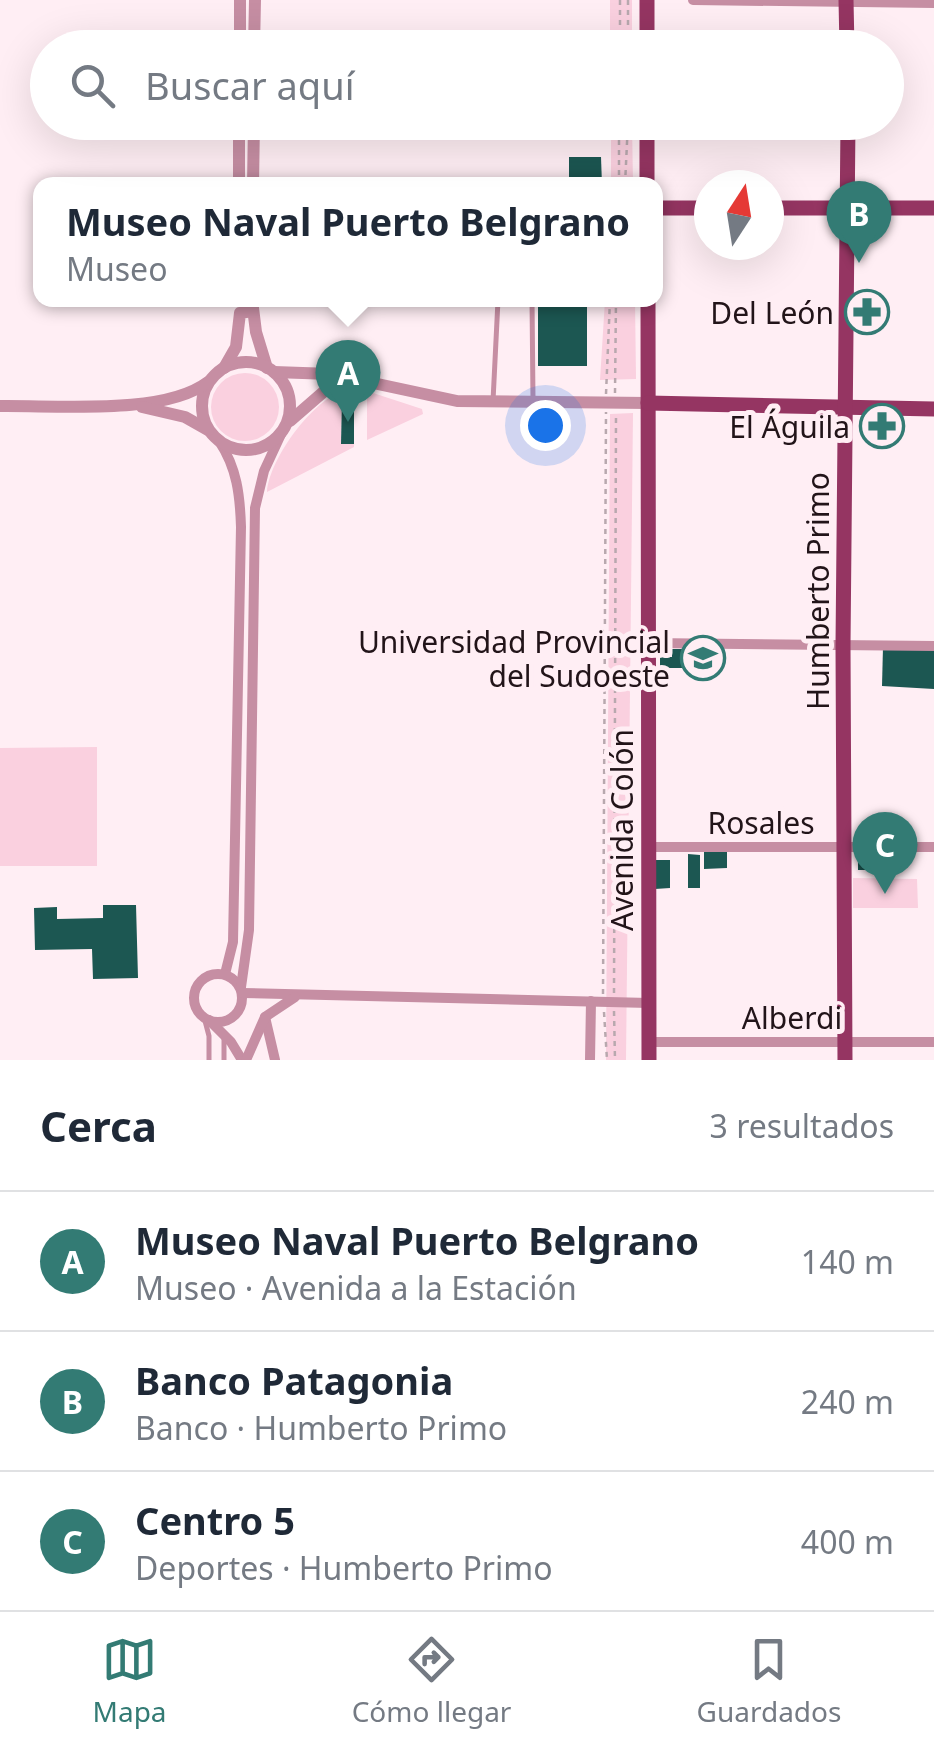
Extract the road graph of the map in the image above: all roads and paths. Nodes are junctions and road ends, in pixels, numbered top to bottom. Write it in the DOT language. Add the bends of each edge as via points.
graph roads {
  1 [pos="240,0"];
  2 [pos="254,0"];
  3 [pos="620,0"];
  4 [pos="628,0"];
  5 [pos="647,0"];
  6 [pos="693,0"];
  7 [pos="846,1"];
  8 [pos="934,3"];
  9 [pos="240,30"];
  10 [pos="254,30"];
  11 [pos="620,30"];
  12 [pos="628,30"];
  13 [pos="647,30"];
  14 [pos="847,30"];
  15 [pos="240,140"];
  16 [pos="254,140"];
  17 [pos="620,140"];
  18 [pos="627,140"];
  19 [pos="647,140"];
  20 [pos="848,140"];
  21 [pos="239,177"];
  22 [pos="253,177"];
  23 [pos="619,177"];
  24 [pos="625,177"];
  25 [pos="647,177"];
  26 [pos="663,208"];
  27 [pos="694,208"];
  28 [pos="784,208"];
  29 [pos="849,208"];
  30 [pos="934,208"];
  31 [pos="246,307"];
  32 [pos="246,307"];
  33 [pos="498,307"];
  34 [pos="532,307"];
  35 [pos="610,307"];
  36 [pos="616,307"];
  37 [pos="648,307"];
  38 [pos="224,368"];
  39 [pos="271,370"];
  40 [pos="211,379"];
  41 [pos="358,380"];
  42 [pos="493,402"];
  43 [pos="533,402"];
  44 [pos="611,402"];
  45 [pos="648,403"];
  46 [pos="130,405"];
  47 [pos="0,406"];
  48 [pos="845,408"];
  49 [pos="934,409"];
  50 [pos="285,427"];
  51 [pos="215,437"];
  52 [pos="648,643"];
  53 [pos="844,645"];
  54 [pos="934,646"];
  55 [pos="649,847"];
  56 [pos="844,847"];
  57 [pos="934,847"];
  58 [pos="225,974"];
  59 [pos="242,990"];
  60 [pos="300,995"];
  61 [pos="603,1001"];
  62 [pos="649,1002"];
  63 [pos="265,1017"];
  64 [pos="206,1018"];
  65 [pos="224,1034"];
  66 [pos="649,1042"];
  67 [pos="845,1042"];
  68 [pos="934,1042"];
  69 [pos="209,1060"];
  70 [pos="224,1060"];
  71 [pos="244,1060"];
  72 [pos="275,1060"];
  73 [pos="590,1060"];
  74 [pos="606,1060"];
  75 [pos="614,1060"];
  76 [pos="649,1060"];
  77 [pos="845,1060"];
  1 -- 9 [label="street"];
  2 -- 10 [label="street"];
  3 -- 11 [label="path"];
  4 -- 12 [label="path"];
  5 -- 13 [label="main road"];
  6 -- 7 [label="street"];
  7 -- 8 [label="street"];
  7 -- 14 [label="main road"];
  15 -- 21 [label="street"];
  16 -- 22 [label="street"];
  17 -- 23 [label="path"];
  18 -- 24 [label="path"];
  19 -- 25 [label="main road"];
  20 -- 29 [label="main road, Humberto Primo"];
  26 -- 27 [label="main road"];
  28 -- 29 [label="main road"];
  29 -- 30 [label="main road"];
  29 -- 48 [label="main road, Humberto Primo"];
  31 -- 38 [label="street"];
  32 -- 39 [label="street"];
  33 -- 42 [label="lane"];
  34 -- 43 [label="lane"];
  35 -- 44 [label="path"];
  36 -- 44 [label="path"];
  37 -- 45 [label="main road, Avenida Colón"];
  38 -- 39 [label="street" via="246,362"];
  38 -- 40 [label="street"];
  39 -- 41 [label="street"];
  39 -- 50 [label="street" via="289,396"];
  40 -- 46 [label="street" via="180,397"];
  40 -- 51 [label="street" via="202,406"];
  41 -- 42 [label="street"];
  41 -- 50 [label="street" via="328,388"];
  42 -- 43 [label="street"];
  43 -- 44 [label="street"];
  44 -- 45 [label="street"];
  44 -- 61 [label="path"];
  44 -- 61 [label="path"];
  45 -- 48 [label="main road"];
  45 -- 52 [label="main road, Avenida Colón"];
  46 -- 47 [label="street"];
  46 -- 51 [label="street" via="174,413"];
  48 -- 49 [label="main road"];
  48 -- 53 [label="main road, Humberto Primo"];
  50 -- 51 [label="street" via="256,449 234,448"];
  50 -- 59 [label="street" via="264,470 254,519 249,930"];
  51 -- 58 [label="street" via="231,460 240,527 233,942"];
  52 -- 53 [label="street"];
  52 -- 55 [label="main road, Avenida Colón"];
  53 -- 54 [label="street"];
  53 -- 56 [label="main road, Humberto Primo"];
  55 -- 56 [label="street, Rosales"];
  55 -- 62 [label="main road, Avenida Colón"];
  56 -- 57 [label="street, Rosales"];
  56 -- 67 [label="main road, Humberto Primo"];
  58 -- 59 [label="street"];
  58 -- 64 [label="street" via="198,984 195,1005"];
  59 -- 60 [label="street"];
  59 -- 64 [label="street" via="232,1018"];
  60 -- 61 [label="street"];
  60 -- 63 [label="street"];
  61 -- 62 [label="street"];
  61 -- 73 [label="street"];
  61 -- 74 [label="path"];
  61 -- 75 [label="path"];
  62 -- 66 [label="main road, Avenida Colón"];
  63 -- 71 [label="street"];
  63 -- 72 [label="street"];
  64 -- 65 [label="street"];
  64 -- 69 [label="lane"];
  65 -- 70 [label="lane"];
  65 -- 71 [label="street"];
  66 -- 67 [label="street, Alberdi"];
  66 -- 76 [label="main road, Avenida Colón"];
  67 -- 68 [label="street, Alberdi"];
  67 -- 77 [label="main road, Humberto Primo"];
}
